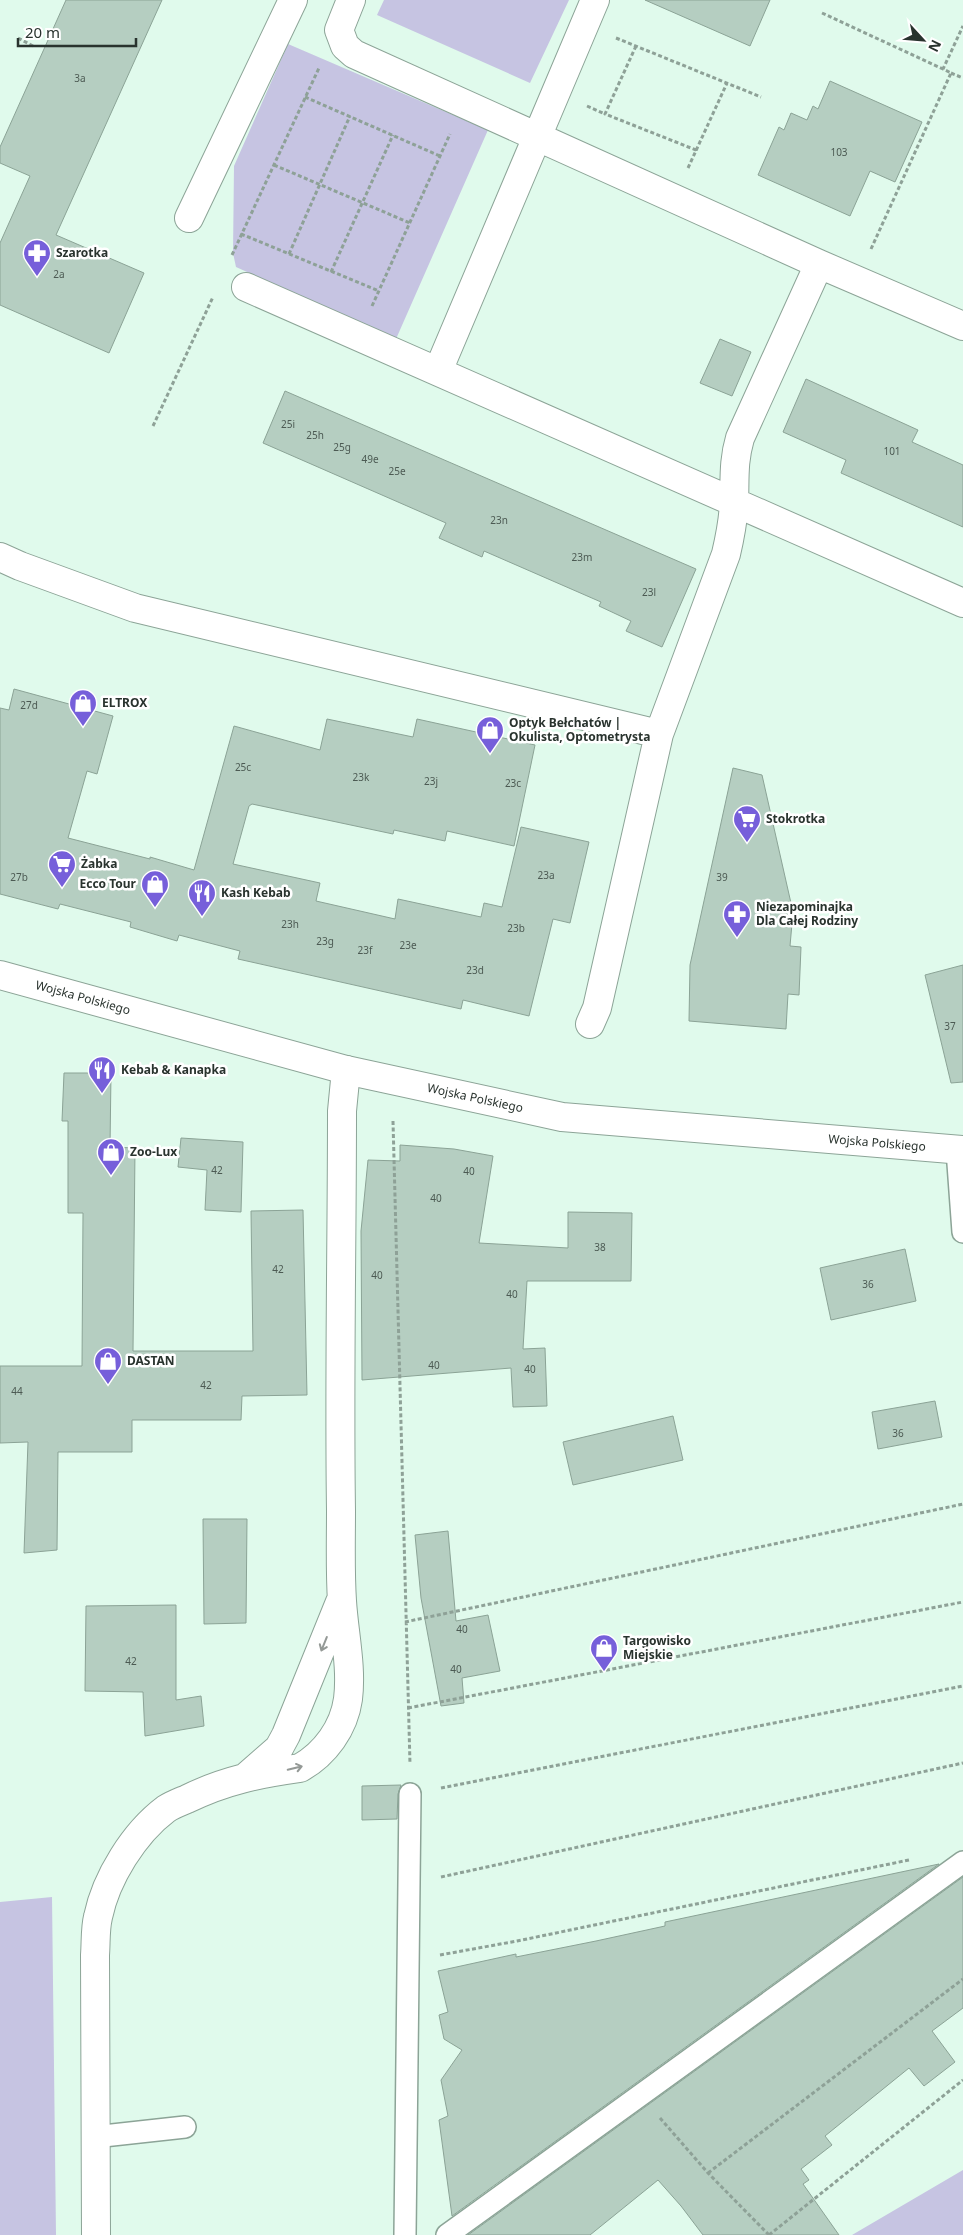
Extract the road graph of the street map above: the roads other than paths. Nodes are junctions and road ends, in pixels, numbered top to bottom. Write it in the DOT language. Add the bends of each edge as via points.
graph roads {
  1 [pos="293,0"];
  2 [pos="351,0"];
  3 [pos="594,0"];
  4 [pos="536,137"];
  5 [pos="189,218"];
  6 [pos="819,264"];
  7 [pos="246,287"];
  8 [pos="963,326"];
  9 [pos="438,371"];
  10 [pos="734,503"];
  11 [pos="0,557"];
  12 [pos="963,603"];
  13 [pos="658,734"];
  14 [pos="0,975"];
  15 [pos="590,1024"];
  16 [pos="346,1070"];
  17 [pos="960,1150"];
  18 [pos="963,1232"];
  19 [pos="342,1598"];
  20 [pos="247,1776"];
  21 [pos="410,1794"];
  22 [pos="963,1862"];
  23 [pos="185,2127"];
  24 [pos="94,2136"];
  25 [pos="96,2235"];
  26 [pos="405,2235"];
  27 [pos="447,2235"];
  1 -- 5 [label="street"];
  2 -- 4 [label="street" via="339,30 345,46 354,54"];
  3 -- 4 [label="street"];
  4 -- 6 [label="street"];
  4 -- 9 [label="street"];
  6 -- 8 [label="street"];
  6 -- 10 [label="street" via="740,438 734,458"];
  7 -- 9 [label="street"];
  9 -- 10 [label="street"];
  10 -- 12 [label="street"];
  10 -- 13 [label="street" via="726,554"];
  11 -- 13 [label="street" via="134,608"];
  13 -- 15 [label="street" via="597,1008"];
  14 -- 16 [label="street, Wojska Polskiego"];
  16 -- 17 [label="street, Wojska Polskiego" via="562,1117"];
  16 -- 19 [label="street" via="342,1120"];
  17 -- 18 [label="lane"];
  19 -- 20 [label="street, one-way" via="286,1736 279,1748"];
  20 -- 19 [label="street, one-way" via="300,1768 322,1752 342,1722 349,1681"];
  20 -- 24 [label="street" via="166,1809 119,1863 107,1889 97,1918 95,1955"];
  21 -- 26 [label="lane"];
  22 -- 27 [label="lane"];
  23 -- 24 [label="lane"];
  24 -- 25 [label="street"];
}
